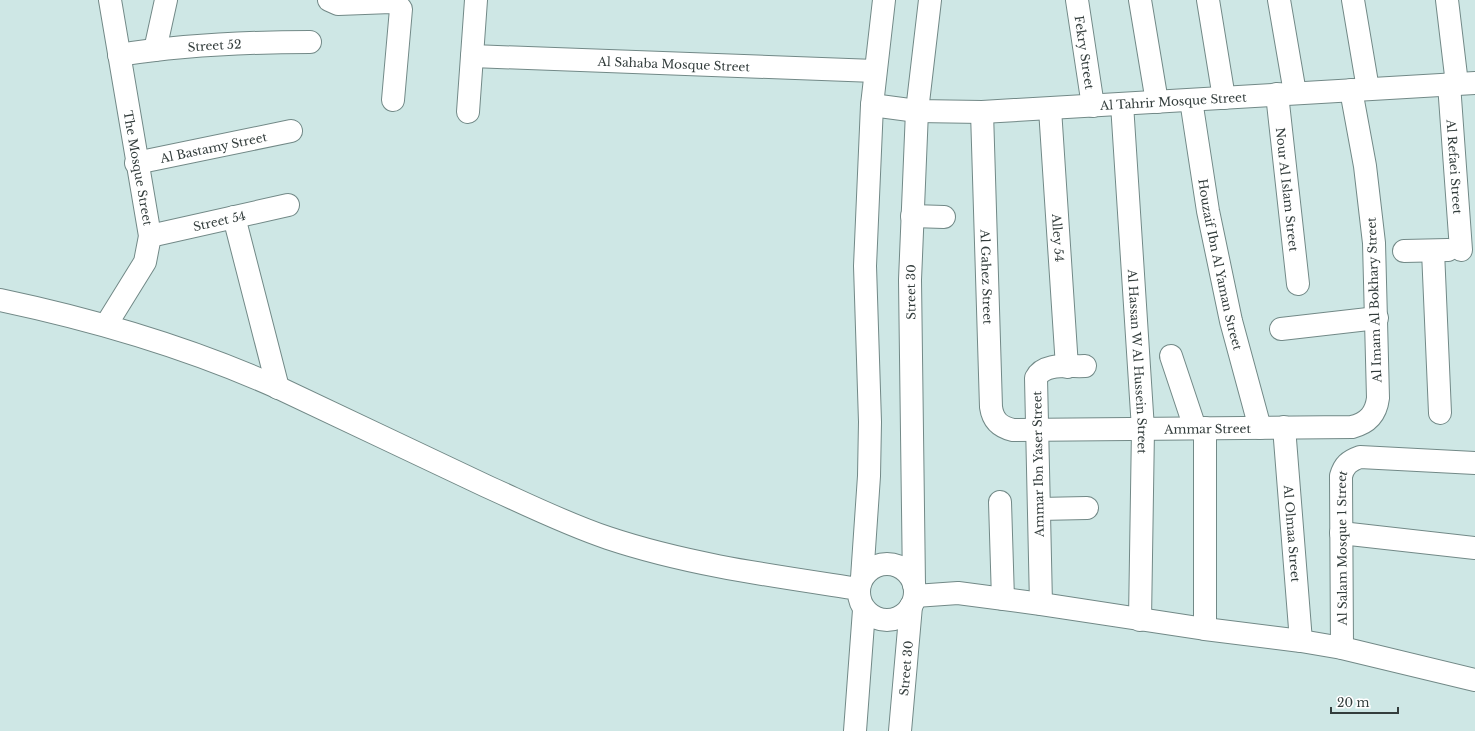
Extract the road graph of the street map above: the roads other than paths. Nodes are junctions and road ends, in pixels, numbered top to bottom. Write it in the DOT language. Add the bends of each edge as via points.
graph roads {
  1 [pos="110,0"];
  2 [pos="166,0"];
  3 [pos="329,0"];
  4 [pos="476,0"];
  5 [pos="884,0"];
  6 [pos="930,0"];
  7 [pos="1077,0"];
  8 [pos="1140,0"];
  9 [pos="1208,0"];
  10 [pos="1279,0"];
  11 [pos="1353,0"];
  12 [pos="1447,0"];
  13 [pos="310,42"];
  14 [pos="155,50"];
  15 [pos="119,55"];
  16 [pos="472,56"];
  17 [pos="875,71"];
  18 [pos="1460,84"];
  19 [pos="1359,89"];
  20 [pos="1286,94"];
  21 [pos="1224,98"];
  22 [pos="393,100"];
  23 [pos="1192,100"];
  24 [pos="1157,102"];
  25 [pos="1122,104"];
  26 [pos="872,105"];
  27 [pos="1093,106"];
  28 [pos="1050,108"];
  29 [pos="917,111"];
  30 [pos="468,112"];
  31 [pos="982,112"];
  32 [pos="291,131"];
  33 [pos="136,163"];
  34 [pos="288,205"];
  35 [pos="912,216"];
  36 [pos="234,217"];
  37 [pos="944,217"];
  38 [pos="150,236"];
  39 [pos="1433,250"];
  40 [pos="1468,250"];
  41 [pos="1404,251"];
  42 [pos="1298,284"];
  43 [pos="0,300"];
  44 [pos="1377,318"];
  45 [pos="106,326"];
  46 [pos="1281,328"];
  47 [pos="1171,356"];
  48 [pos="1076,367"];
  49 [pos="278,388"];
  50 [pos="1440,413"];
  51 [pos="1374,414"];
  52 [pos="1284,427"];
  53 [pos="1200,428"];
  54 [pos="1260,428"];
  55 [pos="1142,429"];
  56 [pos="1013,430"];
  57 [pos="1037,430"];
  58 [pos="1475,464"];
  59 [pos="1000,502"];
  60 [pos="1087,508"];
  61 [pos="1039,509"];
  62 [pos="1341,533"];
  63 [pos="1475,548"];
  64 [pos="860,584"];
  65 [pos="913,596"];
  66 [pos="1003,599"];
  67 [pos="1041,604"];
  68 [pos="864,610"];
  69 [pos="1140,620"];
  70 [pos="1205,629"];
  71 [pos="1301,641"];
  72 [pos="1342,648"];
  73 [pos="1475,680"];
  74 [pos="855,731"];
  75 [pos="900,731"];
  1 -- 15 [label="street, The Mosque Street"];
  2 -- 14 [label="street"];
  3 -- 22 [label="street" via="338,4 392,2 401,9"];
  4 -- 16 [label="street"];
  5 -- 17 [label="street"];
  6 -- 29 [label="street, Street 30"];
  7 -- 27 [label="street, Fekry Street"];
  8 -- 24 [label="street"];
  9 -- 21 [label="street"];
  10 -- 20 [label="street, Nour Al Islam Street"];
  11 -- 19 [label="street, Al Imam Al Bokhary Street"];
  12 -- 18 [label="street, Al Refaei Street"];
  13 -- 14 [label="street, Street 52" via="258,42"];
  14 -- 15 [label="street, Street 52"];
  15 -- 33 [label="street, The Mosque Street"];
  16 -- 17 [label="street, Al Sahaba Mosque Street"];
  16 -- 30 [label="street"];
  17 -- 26 [label="street"];
  18 -- 19 [label="street, Al Tahrir Mosque Street"];
  18 -- 40 [label="street, Al Refaei Street"];
  19 -- 20 [label="street, Al Tahrir Mosque Street"];
  19 -- 44 [label="street, Al Imam Al Bokhary Street" via="1374,243"];
  20 -- 21 [label="street, Al Tahrir Mosque Street"];
  20 -- 42 [label="street, Nour Al Islam Street"];
  21 -- 23 [label="street, Al Tahrir Mosque Street"];
  23 -- 24 [label="street, Al Tahrir Mosque Street"];
  23 -- 54 [label="street, Houzaif Ibn Al Yaman Street" via="1208,211 1231,321"];
  24 -- 25 [label="street, Al Tahrir Mosque Street"];
  25 -- 27 [label="street, Al Tahrir Mosque Street"];
  25 -- 55 [label="street, Al Hassan W Al Hussein Street"];
  26 -- 29 [label="street, Al Tahrir Mosque Street"];
  26 -- 64 [label="street" via="865,266 870,422 869,476"];
  27 -- 28 [label="street, Al Tahrir Mosque Street"];
  28 -- 31 [label="street, Al Tahrir Mosque Street"];
  28 -- 48 [label="street, Alley 54"];
  29 -- 31 [label="street, Al Tahrir Mosque Street"];
  29 -- 35 [label="street, Street 30"];
  31 -- 56 [label="street, Al Gahez Street" via="991,408 992,416 997,423"];
  32 -- 33 [label="street, Al Bastamy Street"];
  33 -- 38 [label="street, The Mosque Street"];
  34 -- 36 [label="street, Street 54"];
  35 -- 37 [label="street"];
  35 -- 65 [label="street, Street 30" via="910,280"];
  36 -- 38 [label="street, Street 54"];
  36 -- 49 [label="street"];
  38 -- 45 [label="street, The Mosque Street" via="145,262"];
  39 -- 40 [label="street"];
  39 -- 41 [label="street"];
  39 -- 50 [label="street"];
  43 -- 45 [label="street"];
  44 -- 46 [label="street"];
  44 -- 51 [label="street, Al Imam Al Bokhary Street" via="1378,398"];
  45 -- 49 [label="street" via="180,349"];
  47 -- 53 [label="street"];
  48 -- 57 [label="street, Ammar Ibn Yaser Street" via="1047,368 1039,373 1036,383"];
  49 -- 64 [label="street" via="554,517 608,538 735,570"];
  51 -- 52 [label="street, Ammar Street" via="1360,425 1352,427"];
  52 -- 54 [label="street, Ammar Street"];
  52 -- 71 [label="street, Al Olmaa Street"];
  53 -- 54 [label="street, Ammar Street"];
  53 -- 55 [label="street, Ammar Street"];
  53 -- 70 [label="street"];
  55 -- 57 [label="street, Ammar Street"];
  55 -- 69 [label="street, Al Hassan W Al Hussein Street"];
  56 -- 57 [label="street, Ammar Street"];
  57 -- 61 [label="street, Ammar Ibn Yaser Street"];
  58 -- 62 [label="street, Al Salam Mosque 1 Street" via="1360,457 1350,460 1341,476"];
  59 -- 66 [label="street"];
  60 -- 61 [label="street"];
  61 -- 67 [label="street, Ammar Ibn Yaser Street"];
  62 -- 63 [label="street"];
  62 -- 72 [label="street, Al Salam Mosque 1 Street"];
  64 -- 65 [label="street" via="869,570 879,565 890,564 909,575"];
  64 -- 68 [label="street" via="859,600"];
  65 -- 66 [label="street" via="958,593"];
  65 -- 68 [label="street" via="904,615 894,620 872,617"];
  65 -- 75 [label="street, Street 30"];
  66 -- 67 [label="street"];
  67 -- 69 [label="street"];
  68 -- 74 [label="street"];
  69 -- 70 [label="street"];
  70 -- 71 [label="street"];
  71 -- 72 [label="street"];
  72 -- 73 [label="street"];
}
